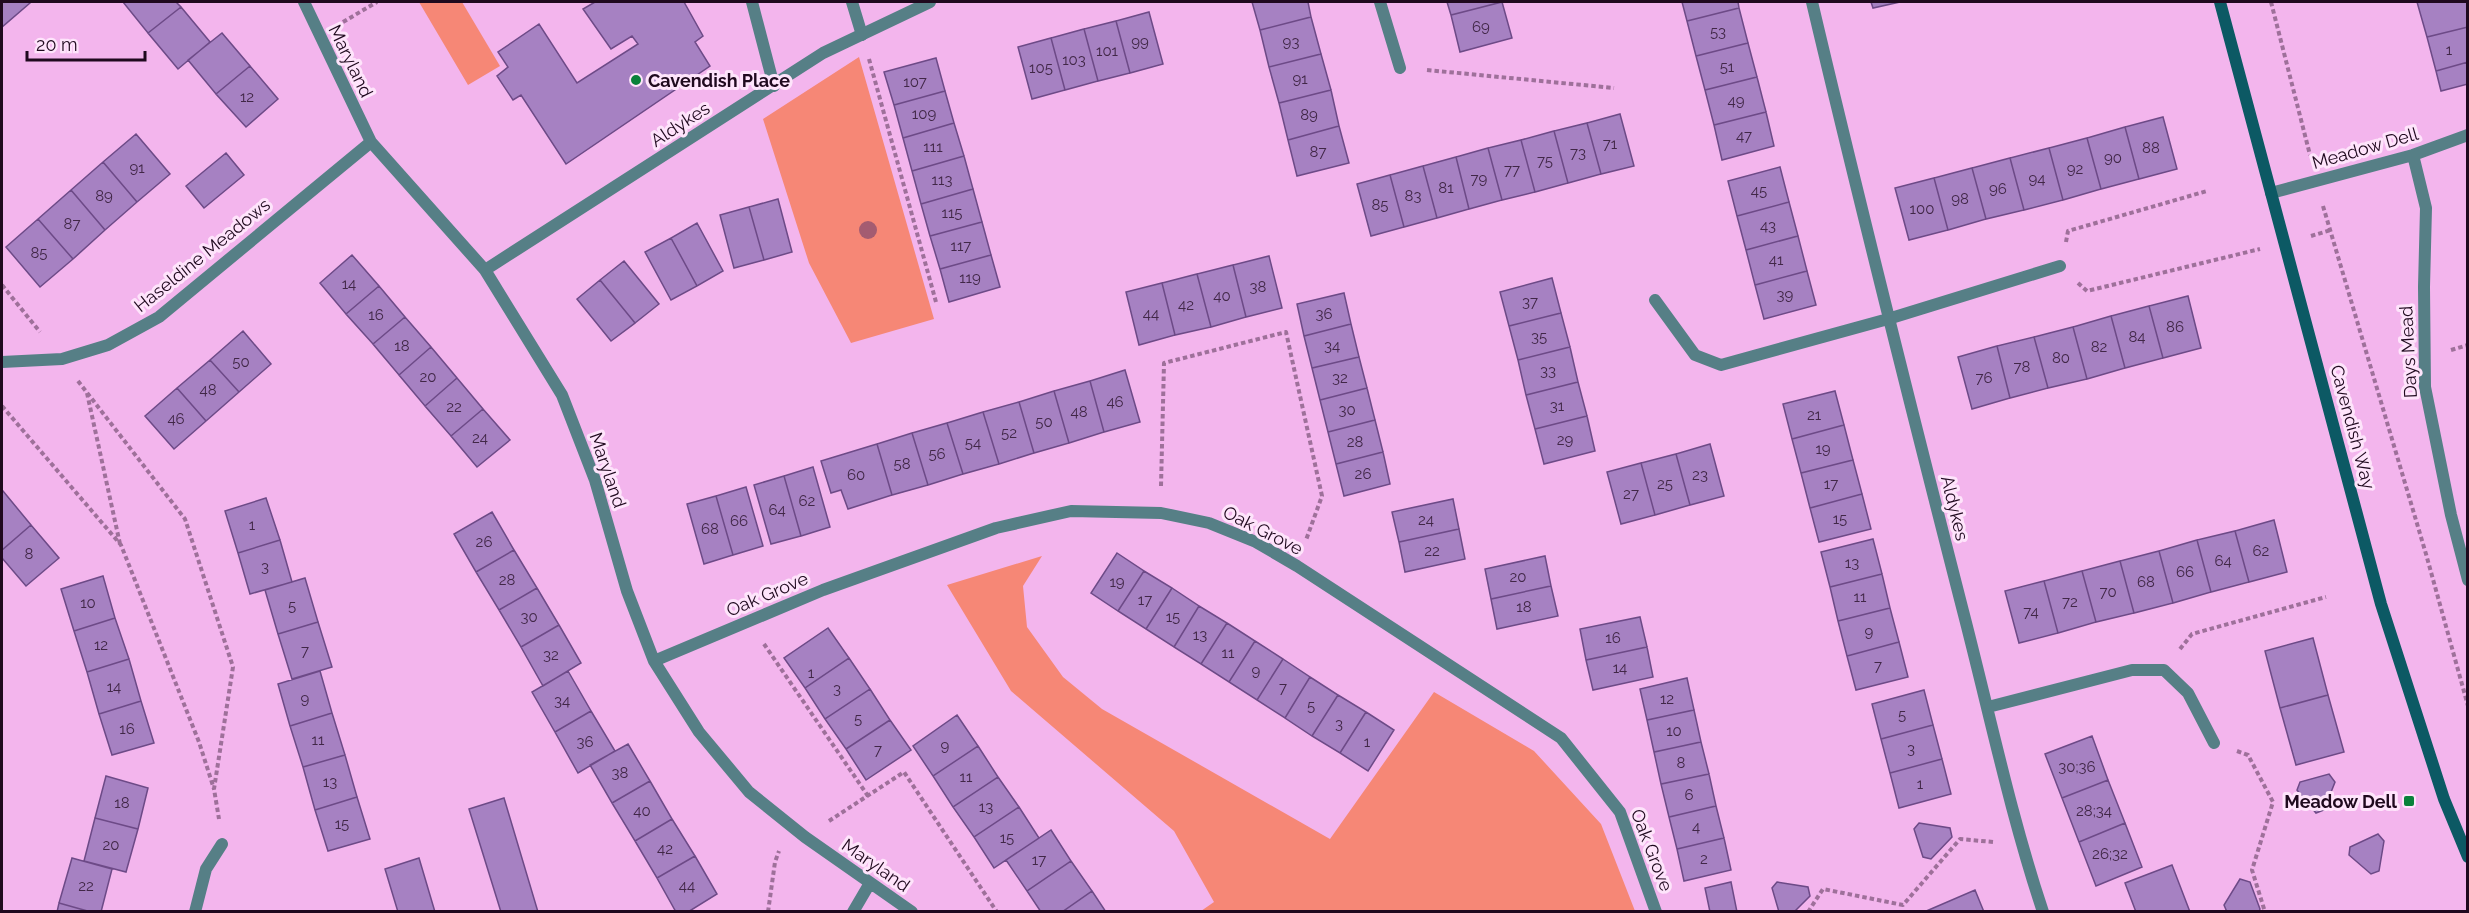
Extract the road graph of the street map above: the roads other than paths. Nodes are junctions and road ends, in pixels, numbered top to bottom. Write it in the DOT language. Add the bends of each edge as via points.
graph roads {
  1 [pos="304,2"];
  2 [pos="752,2"];
  3 [pos="852,2"];
  4 [pos="930,2"];
  5 [pos="1380,2"];
  6 [pos="1812,2"];
  7 [pos="2220,2"];
  8 [pos="862,35"];
  9 [pos="1400,68"];
  10 [pos="774,86"];
  11 [pos="2468,135"];
  12 [pos="371,142"];
  13 [pos="2413,155"];
  14 [pos="2271,194"];
  15 [pos="2060,266"];
  16 [pos="485,270"];
  17 [pos="1654,300"];
  18 [pos="1888,319"];
  19 [pos="2,362"];
  20 [pos="2468,580"];
  21 [pos="654,661"];
  22 [pos="1988,707"];
  23 [pos="2214,743"];
  24 [pos="222,844"];
  25 [pos="2468,857"];
  26 [pos="870,883"];
  27 [pos="195,912"];
  28 [pos="853,912"];
  29 [pos="912,912"];
  30 [pos="1656,912"];
  31 [pos="2043,912"];
  1 -- 12 [label="street, Maryland"];
  2 -- 10 [label="street"];
  3 -- 8 [label="street"];
  4 -- 8 [label="street, Aldykes"];
  5 -- 9 [label="street"];
  6 -- 18 [label="street, Aldykes"];
  7 -- 14 [label="main road, Cavendish Way"];
  8 -- 10 [label="street, Aldykes" via="823,53"];
  10 -- 16 [label="street, Aldykes"];
  11 -- 13 [label="street, Meadow Dell"];
  12 -- 16 [label="street, Maryland"];
  12 -- 19 [label="street, Haseldine Meadows" via="159,317 108,345 62,359"];
  13 -- 14 [label="street, Meadow Dell"];
  13 -- 20 [label="street, Days Mead" via="2426,208 2425,387"];
  14 -- 25 [label="main road, Cavendish Way" via="2381,604 2444,799"];
  15 -- 18 [label="street"];
  16 -- 21 [label="street, Maryland" via="562,395 595,480 627,591"];
  17 -- 18 [label="street" via="1695,355 1722,365"];
  18 -- 22 [label="street, Aldykes"];
  21 -- 26 [label="street, Maryland" via="699,732 749,792"];
  21 -- 30 [label="street, Oak Grove" via="823,590 996,528 1071,511 1161,513 1209,523 1256,542 1296,566 1562,738 1620,812"];
  22 -- 23 [label="street" via="2132,670 2164,670 2188,693"];
  22 -- 31 [label="street, Aldykes" via="2021,845"];
  24 -- 27 [label="street" via="206,869"];
  26 -- 28 [label="street"];
  26 -- 29 [label="street, Maryland"];
}
